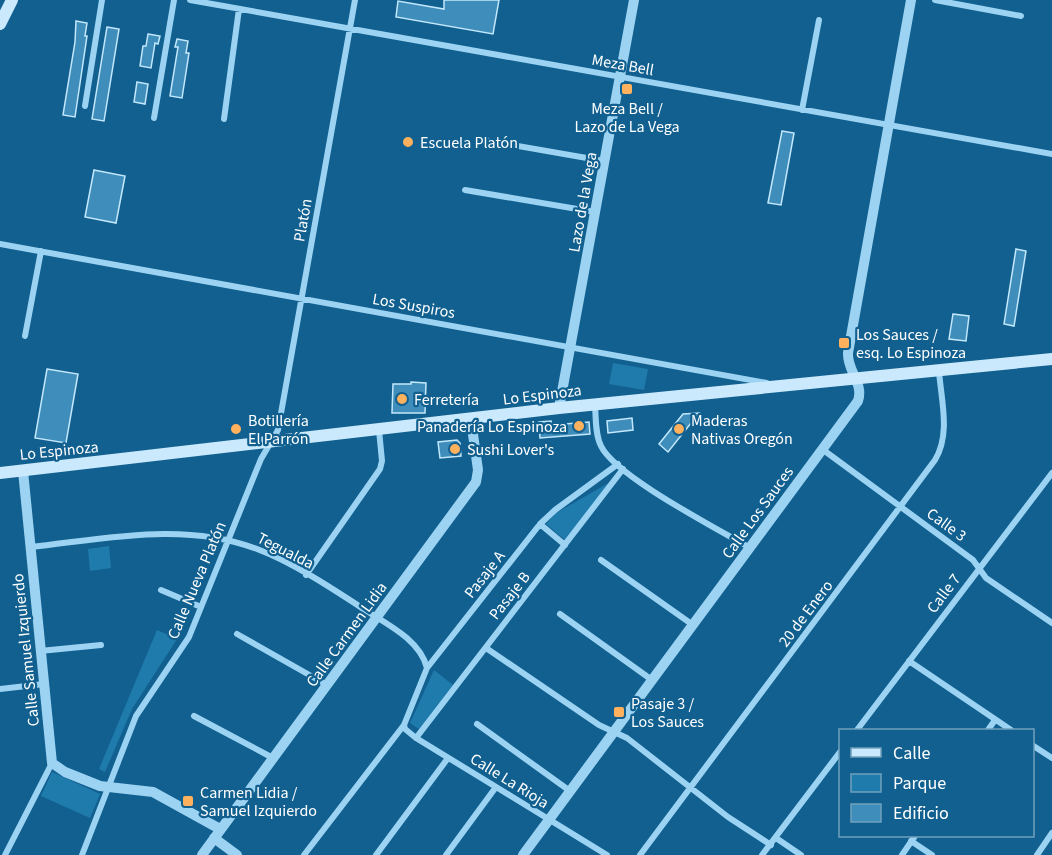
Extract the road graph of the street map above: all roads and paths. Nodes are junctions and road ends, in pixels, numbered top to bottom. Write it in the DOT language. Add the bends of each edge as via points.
graph roads {
  1 [pos="12,0"];
  2 [pos="102,0"];
  3 [pos="174,0"];
  4 [pos="190,0"];
  5 [pos="355,0"];
  6 [pos="634,0"];
  7 [pos="911,0"];
  8 [pos="935,0"];
  9 [pos="225,3"];
  10 [pos="239,9"];
  11 [pos="1021,16"];
  12 [pos="819,20"];
  13 [pos="0,24"];
  14 [pos="350,29"];
  15 [pos="619,77"];
  16 [pos="86,106"];
  17 [pos="802,110"];
  18 [pos="154,118"];
  19 [pos="225,119"];
  20 [pos="889,125"];
  21 [pos="478,139"];
  22 [pos="1052,154"];
  23 [pos="604,161"];
  24 [pos="465,190"];
  25 [pos="595,212"];
  26 [pos="0,244"];
  27 [pos="41,251"];
  28 [pos="301,299"];
  29 [pos="24,336"];
  30 [pos="570,348"];
  31 [pos="1052,359"];
  32 [pos="939,370"];
  33 [pos="855,379"];
  34 [pos="783,386"];
  35 [pos="596,405"];
  36 [pos="559,408"];
  37 [pos="471,420"];
  38 [pos="378,430"];
  39 [pos="270,443"];
  40 [pos="822,449"];
  41 [pos="620,467"];
  42 [pos="22,471"];
  43 [pos="0,473"];
  44 [pos="1052,473"];
  45 [pos="1045,482"];
  46 [pos="1052,487"];
  47 [pos="901,507"];
  48 [pos="540,524"];
  49 [pos="228,541"];
  50 [pos="565,545"];
  51 [pos="30,547"];
  52 [pos="750,548"];
  53 [pos="601,560"];
  54 [pos="979,568"];
  55 [pos="306,575"];
  56 [pos="161,590"];
  57 [pos="201,607"];
  58 [pos="560,614"];
  59 [pos="377,618"];
  60 [pos="1052,623"];
  61 [pos="693,625"];
  62 [pos="237,634"];
  63 [pos="101,645"];
  64 [pos="486,648"];
  65 [pos="40,651"];
  66 [pos="909,661"];
  67 [pos="426,668"];
  68 [pos="652,680"];
  69 [pos="44,684"];
  70 [pos="327,685"];
  71 [pos="0,689"];
  72 [pos="194,716"];
  73 [pos="995,720"];
  74 [pos="477,724"];
  75 [pos="404,725"];
  76 [pos="858,729"];
  77 [pos="989,729"];
  78 [pos="1009,729"];
  79 [pos="614,732"];
  80 [pos="416,738"];
  81 [pos="1034,746"];
  82 [pos="839,753"];
  83 [pos="273,758"];
  84 [pos="448,758"];
  85 [pos="1052,758"];
  86 [pos="52,763"];
  87 [pos="496,787"];
  88 [pos="109,788"];
  89 [pos="691,788"];
  90 [pos="570,790"];
  91 [pos="549,820"];
  92 [pos="1052,833"];
  93 [pos="217,834"];
  94 [pos="776,838"];
  95 [pos="913,838"];
  96 [pos="771,844"];
  97 [pos="5,855"];
  98 [pos="82,855"];
  99 [pos="202,855"];
  100 [pos="237,855"];
  101 [pos="304,855"];
  102 [pos="376,855"];
  103 [pos="446,855"];
  104 [pos="523,855"];
  105 [pos="607,855"];
  106 [pos="640,855"];
  107 [pos="762,855"];
  108 [pos="801,855"];
  109 [pos="902,855"];
  110 [pos="932,855"];
  111 [pos="1037,855"];
  1 -- 13 [label="main road"];
  2 -- 16 [label="street"];
  3 -- 18 [label="street"];
  4 -- 9 [label="street, Meza Bell"];
  5 -- 14 [label="street, Platón"];
  6 -- 15 [label="street, Lazo de la Vega"];
  7 -- 20 [label="street, Calle Los Sauces"];
  8 -- 11 [label="street"];
  9 -- 10 [label="street, Meza Bell"];
  10 -- 14 [label="street, Meza Bell"];
  10 -- 19 [label="street"];
  12 -- 17 [label="street"];
  14 -- 15 [label="street, Meza Bell"];
  14 -- 28 [label="street, Platón"];
  15 -- 17 [label="street, Meza Bell"];
  15 -- 23 [label="street, Lazo de la Vega"];
  17 -- 20 [label="street, Meza Bell"];
  20 -- 22 [label="street, Meza Bell"];
  20 -- 33 [label="street, Calle Los Sauces" via="848,353 848,366"];
  21 -- 23 [label="street"];
  23 -- 25 [label="street, Lazo de la Vega"];
  24 -- 25 [label="street"];
  25 -- 30 [label="street, Lazo de la Vega"];
  26 -- 27 [label="street, Los Suspiros"];
  27 -- 28 [label="street, Los Suspiros"];
  27 -- 29 [label="street"];
  28 -- 30 [label="street, Los Suspiros"];
  28 -- 39 [label="street, Platón" via="278,430"];
  30 -- 34 [label="street, Los Suspiros"];
  30 -- 36 [label="street, Lazo de la Vega"];
  31 -- 32 [label="main road, Lo Espinoza"];
  32 -- 33 [label="main road, Lo Espinoza"];
  32 -- 47 [label="street, 20 de Enero" via="942,447"];
  33 -- 34 [label="main road, Lo Espinoza"];
  33 -- 40 [label="street, Calle Los Sauces" via="860,390 858,401"];
  34 -- 35 [label="main road, Lo Espinoza"];
  35 -- 36 [label="main road, Lo Espinoza"];
  35 -- 41 [label="street" via="600,446"];
  36 -- 37 [label="main road, Lo Espinoza"];
  37 -- 38 [label="main road, Lo Espinoza"];
  37 -- 59 [label="street, Calle Carmen Lidia" via="476,482"];
  38 -- 39 [label="main road, Lo Espinoza"];
  38 -- 55 [label="street" via="380,470"];
  39 -- 42 [label="main road, Lo Espinoza"];
  39 -- 49 [label="street, Calle Nueva Platón"];
  40 -- 47 [label="street, Calle 3"];
  40 -- 52 [label="street, Calle Los Sauces"];
  41 -- 48 [label="street, Pasaje A"];
  41 -- 50 [label="street, Pasaje B"];
  41 -- 52 [label="street"];
  42 -- 43 [label="main road, Lo Espinoza"];
  42 -- 51 [label="street, Calle Samuel Izquierdo"];
  44 -- 45 [label="street, Calle 7"];
  45 -- 46 [label="street"];
  45 -- 54 [label="street, Calle 7"];
  47 -- 54 [label="street, Calle 3"];
  47 -- 89 [label="street, 20 de Enero"];
  48 -- 50 [label="street"];
  48 -- 67 [label="street, Pasaje A"];
  49 -- 51 [label="street, Tegualda" via="162,533"];
  49 -- 55 [label="street, Tegualda" via="262,551"];
  49 -- 57 [label="street, Calle Nueva Platón"];
  50 -- 64 [label="street, Pasaje B"];
  51 -- 65 [label="street, Calle Samuel Izquierdo"];
  52 -- 61 [label="street, Calle Los Sauces"];
  53 -- 61 [label="street"];
  54 -- 60 [label="street, Calle 3" via="986,578"];
  54 -- 66 [label="street, Calle 7"];
  55 -- 59 [label="street, Tegualda"];
  56 -- 57 [label="street"];
  57 -- 88 [label="street, Calle Nueva Platón" via="181,650 140,709"];
  58 -- 68 [label="street"];
  59 -- 67 [label="street, Tegualda" via="416,646"];
  59 -- 70 [label="street, Calle Carmen Lidia"];
  61 -- 68 [label="street, Calle Los Sauces"];
  62 -- 70 [label="street"];
  63 -- 65 [label="street"];
  64 -- 79 [label="street"];
  64 -- 80 [label="street, Pasaje B"];
  65 -- 69 [label="street, Calle Samuel Izquierdo"];
  66 -- 73 [label="street"];
  66 -- 76 [label="street, Calle 7"];
  67 -- 75 [label="street, Pasaje A"];
  68 -- 79 [label="street, Calle Los Sauces"];
  69 -- 71 [label="street"];
  69 -- 86 [label="street, Calle Samuel Izquierdo"];
  70 -- 83 [label="street, Calle Carmen Lidia"];
  72 -- 83 [label="street"];
  73 -- 77 [label="street"];
  73 -- 78 [label="street"];
  74 -- 90 [label="street"];
  75 -- 80 [label="street, Calle La Rioja"];
  75 -- 101 [label="street, Pasaje A"];
  79 -- 89 [label="street"];
  79 -- 90 [label="street, Calle Los Sauces"];
  80 -- 84 [label="street, Calle La Rioja"];
  81 -- 85 [label="street"];
  82 -- 94 [label="street"];
  83 -- 93 [label="street, Calle Carmen Lidia"];
  84 -- 87 [label="street, Calle La Rioja"];
  84 -- 102 [label="street"];
  86 -- 88 [label="street" via="71,776"];
  86 -- 97 [label="street"];
  87 -- 91 [label="street, Calle La Rioja"];
  87 -- 103 [label="street"];
  88 -- 93 [label="street" via="148,790"];
  88 -- 98 [label="street, Calle Nueva Platón"];
  89 -- 96 [label="street"];
  89 -- 106 [label="street, 20 de Enero"];
  90 -- 91 [label="street, Calle Los Sauces"];
  91 -- 104 [label="street, Calle Los Sauces"];
  91 -- 105 [label="street, Calle La Rioja"];
  92 -- 111 [label="street"];
  93 -- 99 [label="street, Calle Carmen Lidia"];
  93 -- 100 [label="street"];
  94 -- 96 [label="street"];
  94 -- 108 [label="street"];
  95 -- 109 [label="street"];
  95 -- 110 [label="street"];
  96 -- 107 [label="street"];
}
